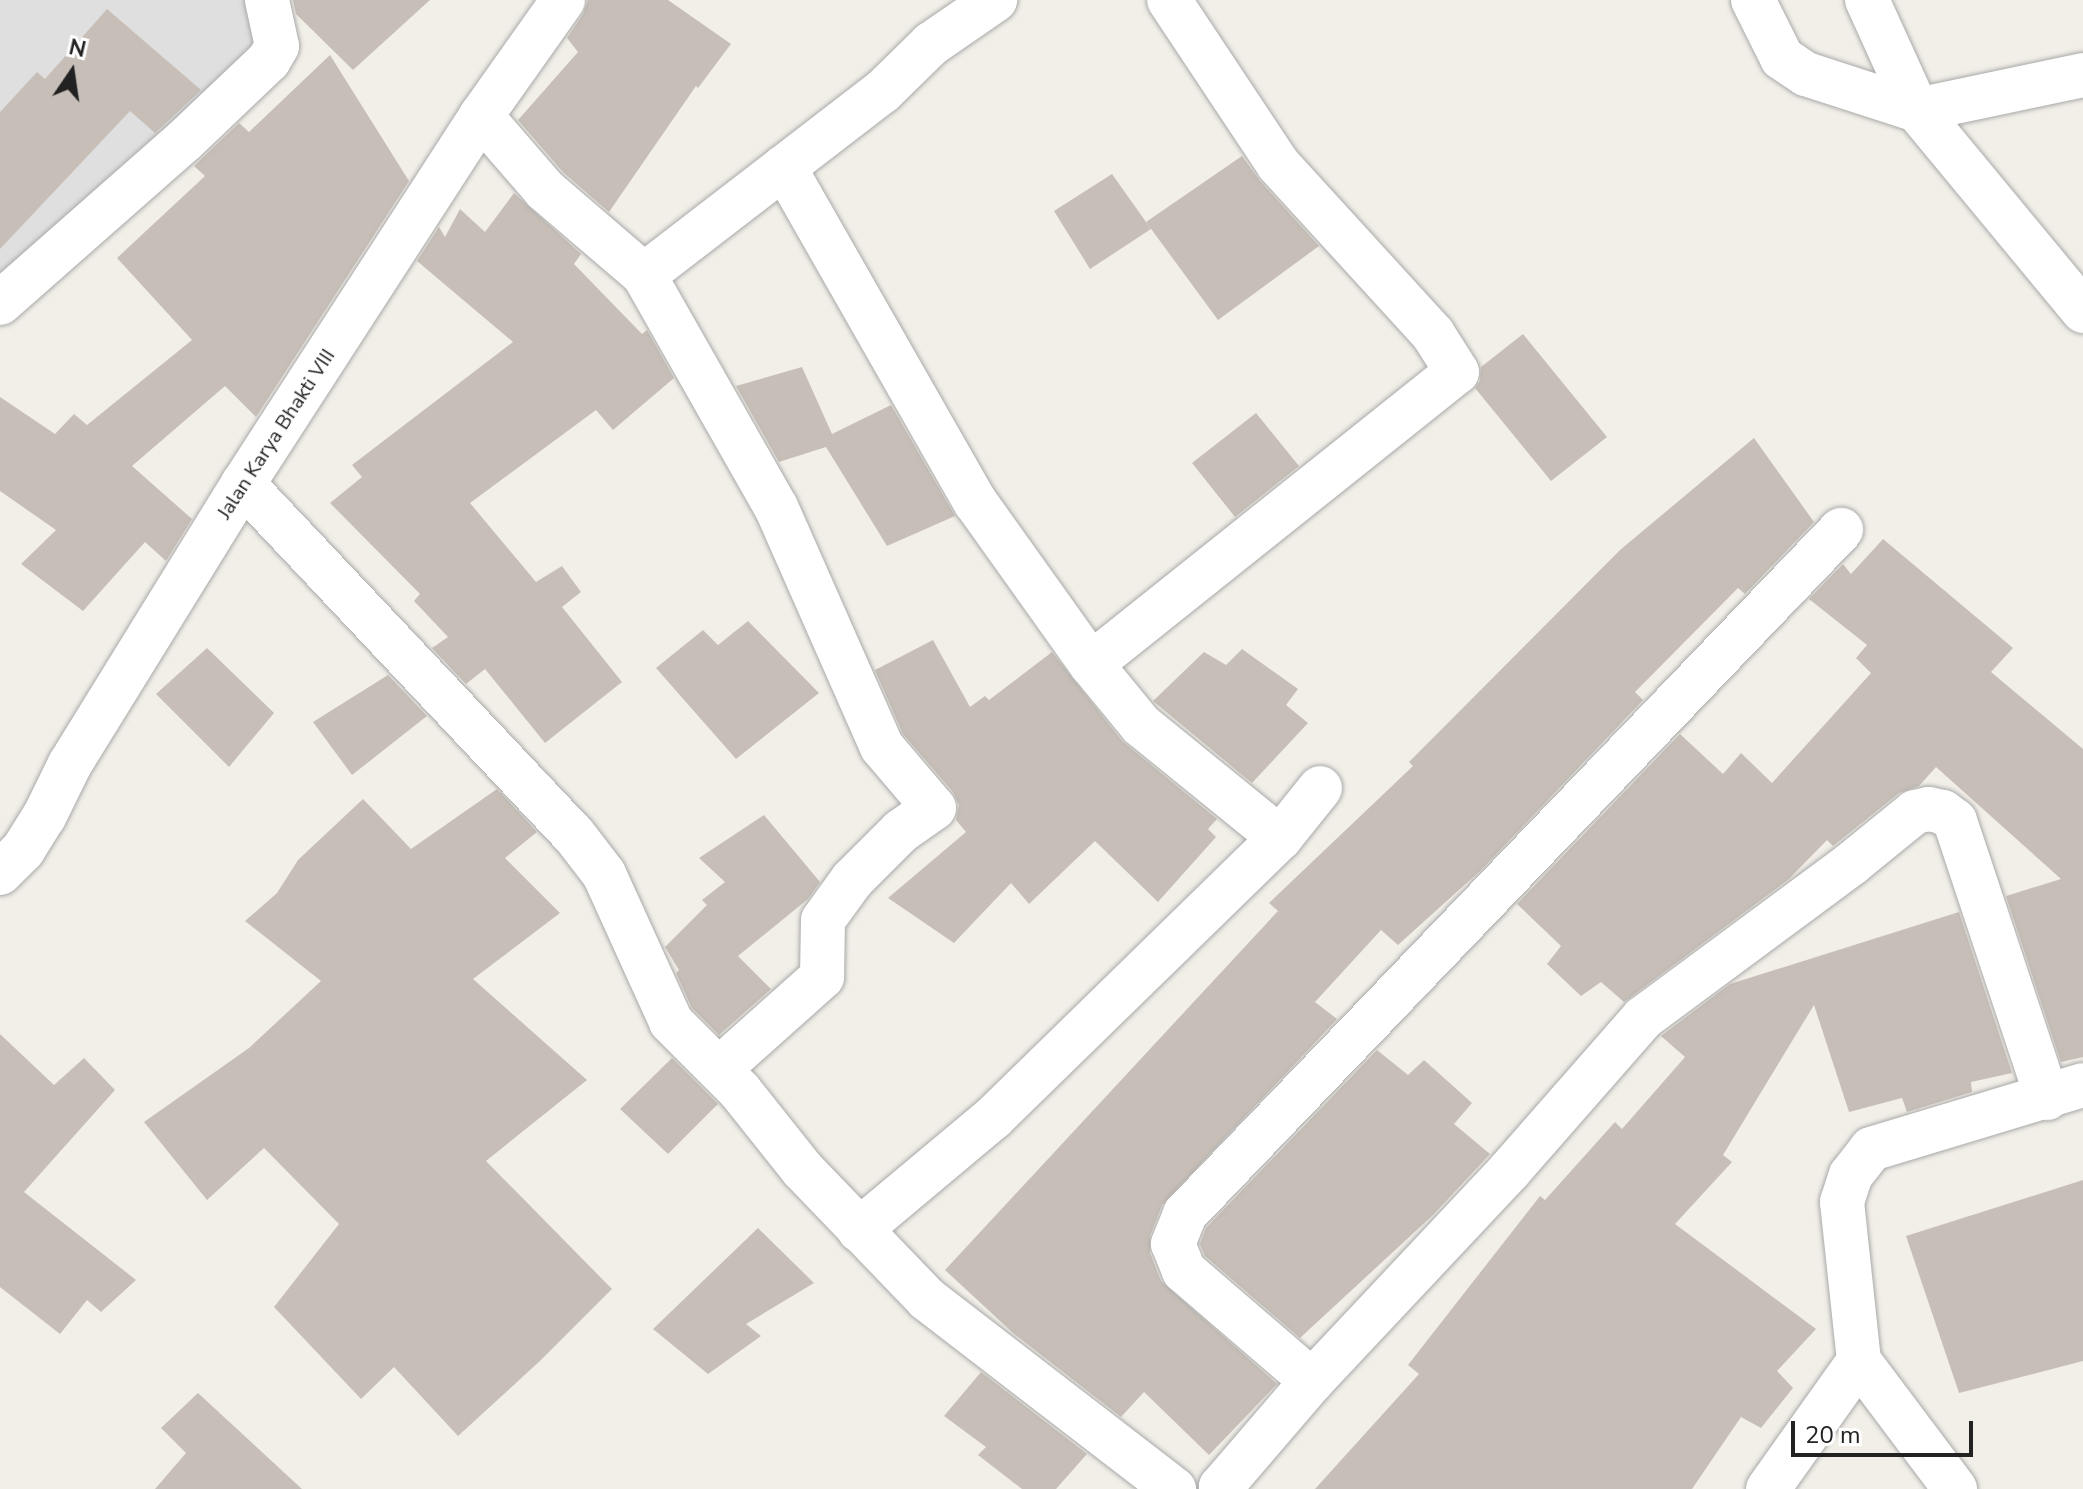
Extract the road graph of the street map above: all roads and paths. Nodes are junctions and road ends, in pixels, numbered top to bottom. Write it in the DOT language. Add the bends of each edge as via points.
graph roads {
  1 [pos="267,0"];
  2 [pos="563,0"];
  3 [pos="995,0"];
  4 [pos="1169,0"];
  5 [pos="1753,0"];
  6 [pos="1867,0"];
  7 [pos="2083,75"];
  8 [pos="1917,110"];
  9 [pos="481,116"];
  10 [pos="784,167"];
  11 [pos="644,275"];
  12 [pos="0,303"];
  13 [pos="2083,311"];
  14 [pos="243,484"];
  15 [pos="1841,530"];
  16 [pos="1091,664"];
  17 [pos="1320,788"];
  18 [pos="1280,838"];
  19 [pos="8,851"];
  20 [pos="719,1069"];
  21 [pos="2065,1092"];
  22 [pos="859,1230"];
  23 [pos="1859,1361"];
  24 [pos="1312,1381"];
  25 [pos="1174,1489"];
  26 [pos="1223,1489"];
  27 [pos="1768,1489"];
  28 [pos="1955,1489"];
  1 -- 12 [label="street" via="277,46 269,60"];
  2 -- 9 [label="street, Jalan Karya Bhakti VIII"];
  3 -- 10 [label="street" via="931,44 882,92"];
  4 -- 16 [label="street" via="1278,164 1433,334 1457,372"];
  5 -- 8 [label="street" via="1782,58 1806,74"];
  6 -- 8 [label="street"];
  7 -- 8 [label="street"];
  8 -- 13 [label="street"];
  9 -- 11 [label="street" via="545,190"];
  9 -- 14 [label="street, Jalan Karya Bhakti VIII"];
  10 -- 11 [label="street"];
  10 -- 16 [label="street" via="976,503"];
  11 -- 20 [label="street" via="776,507 882,747 934,808 901,831 852,880 823,920 822,977"];
  14 -- 19 [label="street, Jalan Karya Bhakti VIII" via="70,764 44,817"];
  14 -- 20 [label="street" via="574,835 604,874 671,1022"];
  15 -- 24 [label="street" via="1185,1214 1173,1244 1184,1271"];
  16 -- 18 [label="street" via="1141,725"];
  17 -- 18 [label="street"];
  18 -- 22 [label="street" via="964,1146"];
  20 -- 22 [label="street"];
  21 -- 23 [label="street" via="1871,1149 1851,1175 1842,1202"];
  21 -- 24 [label="street" via="1955,821 1943,812 1915,812 1643,1018 1510,1170"];
  22 -- 25 [label="street" via="927,1299"];
  23 -- 27 [label="street"];
  23 -- 28 [label="street"];
  24 -- 26 [label="street"];
}
